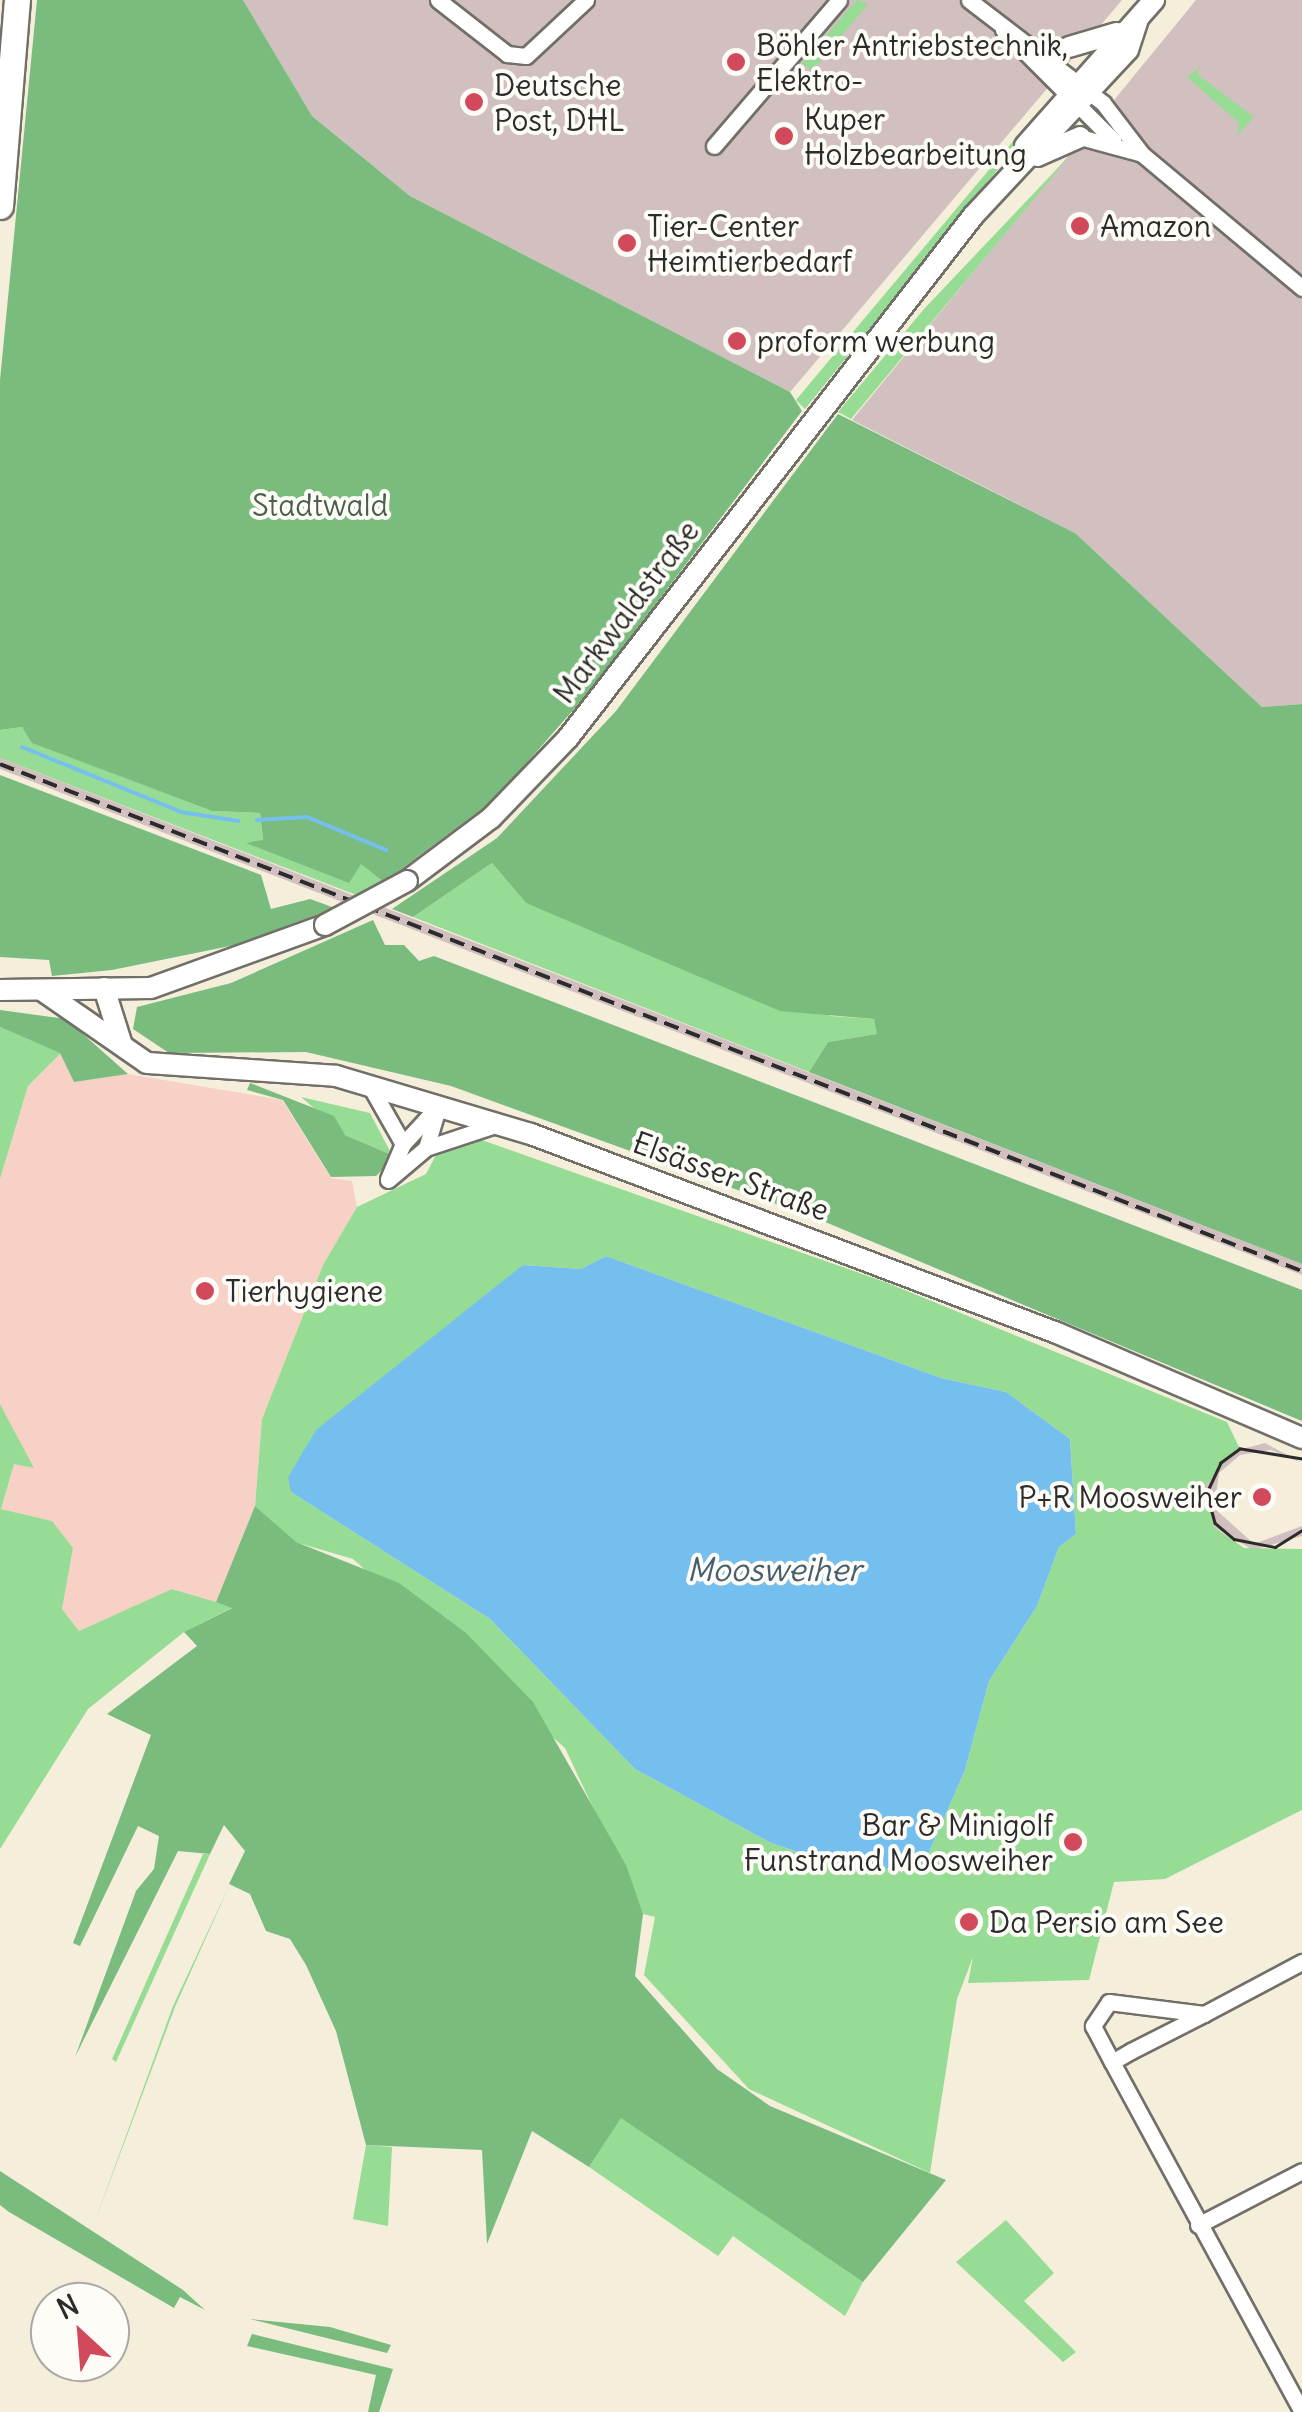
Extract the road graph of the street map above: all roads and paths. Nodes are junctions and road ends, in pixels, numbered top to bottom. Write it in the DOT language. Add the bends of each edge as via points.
graph roads {
  1 [pos="17,0"];
  2 [pos="438,0"];
  3 [pos="586,0"];
  4 [pos="839,0"];
  5 [pos="969,0"];
  6 [pos="1154,0"];
  7 [pos="1138,20"];
  8 [pos="996,22"];
  9 [pos="1118,32"];
  10 [pos="1034,44"];
  11 [pos="1069,47"];
  12 [pos="1078,94"];
  13 [pos="1080,137"];
  14 [pos="1113,140"];
  15 [pos="714,146"];
  16 [pos="1142,154"];
  17 [pos="1021,162"];
  18 [pos="0,206"];
  19 [pos="1302,288"];
  20 [pos="104,988"];
  21 [pos="0,990"];
  22 [pos="43,991"];
  23 [pos="101,1028"];
  24 [pos="122,1045"];
  25 [pos="370,1086"];
  26 [pos="438,1105"];
  27 [pos="499,1124"];
  28 [pos="404,1144"];
  29 [pos="426,1148"];
  30 [pos="1302,1438"];
  31 [pos="1302,1962"];
  32 [pos="1204,2014"];
  33 [pos="1112,2062"];
  34 [pos="1302,2171"];
  35 [pos="1198,2225"];
  36 [pos="1302,2412"];
  1 -- 18 [label="highway"];
  2 -- 3 [label="street" via="507,54 526,56"];
  4 -- 15 [label="street"];
  5 -- 8 [label="street"];
  6 -- 7 [label="main road, Markwaldstraße"];
  7 -- 9 [label="main road, Markwaldstraße"];
  7 -- 12 [label="main road, Markwaldstraße" via="1128,50"];
  8 -- 10 [label="street"];
  8 -- 12 [label="street"];
  9 -- 11 [label="main road"];
  9 -- 12 [label="main road, Markwaldstraße"];
  10 -- 11 [label="street"];
  10 -- 12 [label="street"];
  12 -- 14 [label="street"];
  12 -- 16 [label="street"];
  12 -- 17 [label="main road, Markwaldstraße"];
  13 -- 14 [label="street"];
  13 -- 17 [label="main road"];
  14 -- 16 [label="street"];
  16 -- 19 [label="street"];
  17 -- 20 [label="main road, Markwaldstraße, bridge" via="568,738 491,818 407,881 325,926 151,988"];
  20 -- 22 [label="main road, Markwaldstraße"];
  20 -- 23 [label="main road"];
  20 -- 24 [label="main road"];
  21 -- 22 [label="main road, Markwaldstraße"];
  22 -- 23 [label="main road, Elsässer Straße"];
  23 -- 24 [label="main road, Elsässer Straße"];
  24 -- 25 [label="main road, Elsässer Straße" via="167,1068 270,1066"];
  25 -- 26 [label="main road, Elsässer Straße"];
  25 -- 28 [label="street"];
  26 -- 27 [label="main road, Elsässer Straße"];
  26 -- 28 [label="street"];
  26 -- 29 [label="street"];
  27 -- 29 [label="street"];
  27 -- 30 [label="main road, Elsässer Straße" via="1039,1325"];
  28 -- 29 [label="street" via="388,1180"];
  31 -- 32 [label="street"];
  32 -- 33 [label="street"];
  32 -- 33 [label="street" via="1110,2002 1093,2026"];
  33 -- 35 [label="street"];
  34 -- 35 [label="street"];
  35 -- 36 [label="street"];
}
